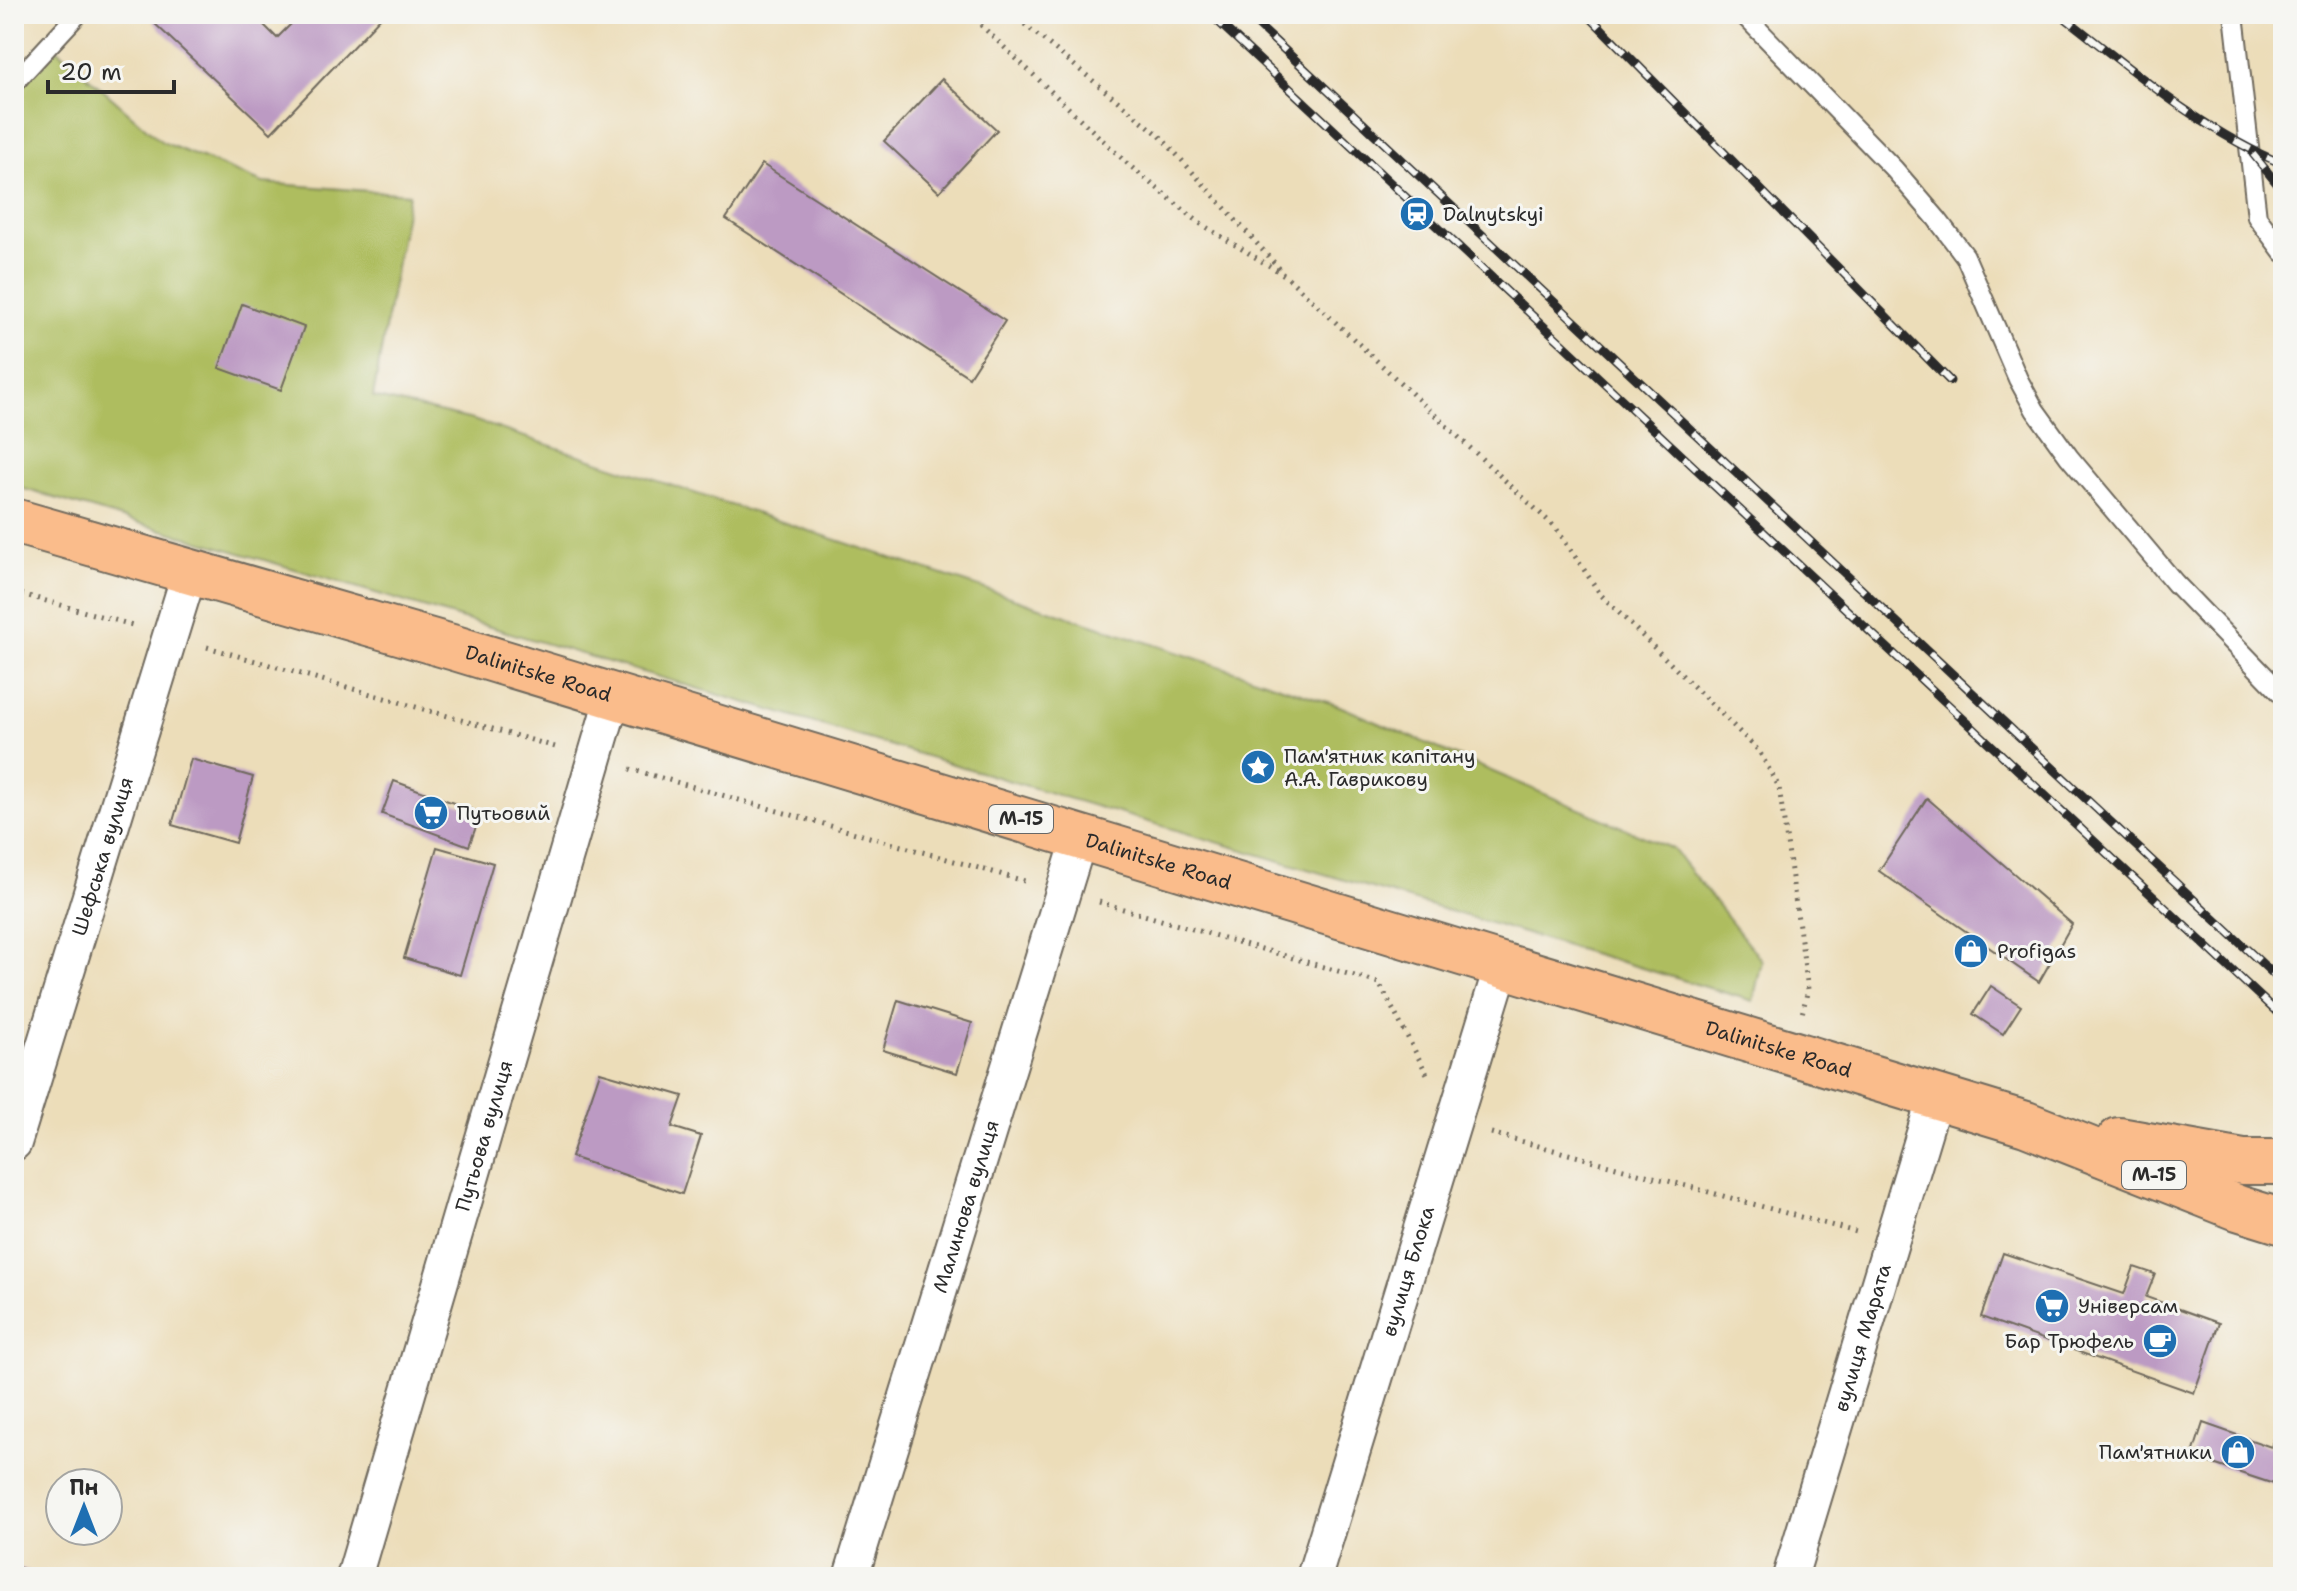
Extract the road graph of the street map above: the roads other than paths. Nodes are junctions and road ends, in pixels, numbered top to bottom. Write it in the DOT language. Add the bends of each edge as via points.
graph roads {
  1 [pos="78,14"];
  2 [pos="1743,14"];
  3 [pos="2234,14"];
  4 [pos="14,83"];
  5 [pos="2283,252"];
  6 [pos="14,521"];
  7 [pos="190,571"];
  8 [pos="2283,695"];
  9 [pos="613,696"];
  10 [pos="1080,837"];
  11 [pos="1502,965"];
  12 [pos="1935,1097"];
  13 [pos="2026,1124"];
  14 [pos="14,1143"];
  15 [pos="2283,1162"];
  16 [pos="2283,1222"];
  17 [pos="354,1577"];
  18 [pos="851,1577"];
  19 [pos="1314,1577"];
  20 [pos="1790,1577"];
  1 -- 4 [label="lane"];
  2 -- 8 [label="lane" via="1937,219 1965,256 2018,379 2069,457 2175,583"];
  3 -- 5 [label="lane" via="2257,217"];
  6 -- 7 [label="main road, Dalinitske Road / М-15"];
  7 -- 9 [label="main road, Dalinitske Road / М-15"];
  7 -- 14 [label="street, Шефська вулиця"];
  9 -- 10 [label="main road, Dalinitske Road / М-15"];
  9 -- 17 [label="street, Путьова вулиця"];
  10 -- 11 [label="main road, Dalinitske Road / М-15"];
  10 -- 18 [label="street, Малинова вулиця"];
  11 -- 12 [label="main road, Dalinitske Road / М-15"];
  11 -- 19 [label="street, вулиця Блока"];
  12 -- 13 [label="main road, Dalinitske Road / М-15"];
  12 -- 20 [label="street, вулиця Марата"];
  13 -- 15 [label="main road, М-15" via="2243,1162"];
  13 -- 16 [label="main road, М-15"];
}
